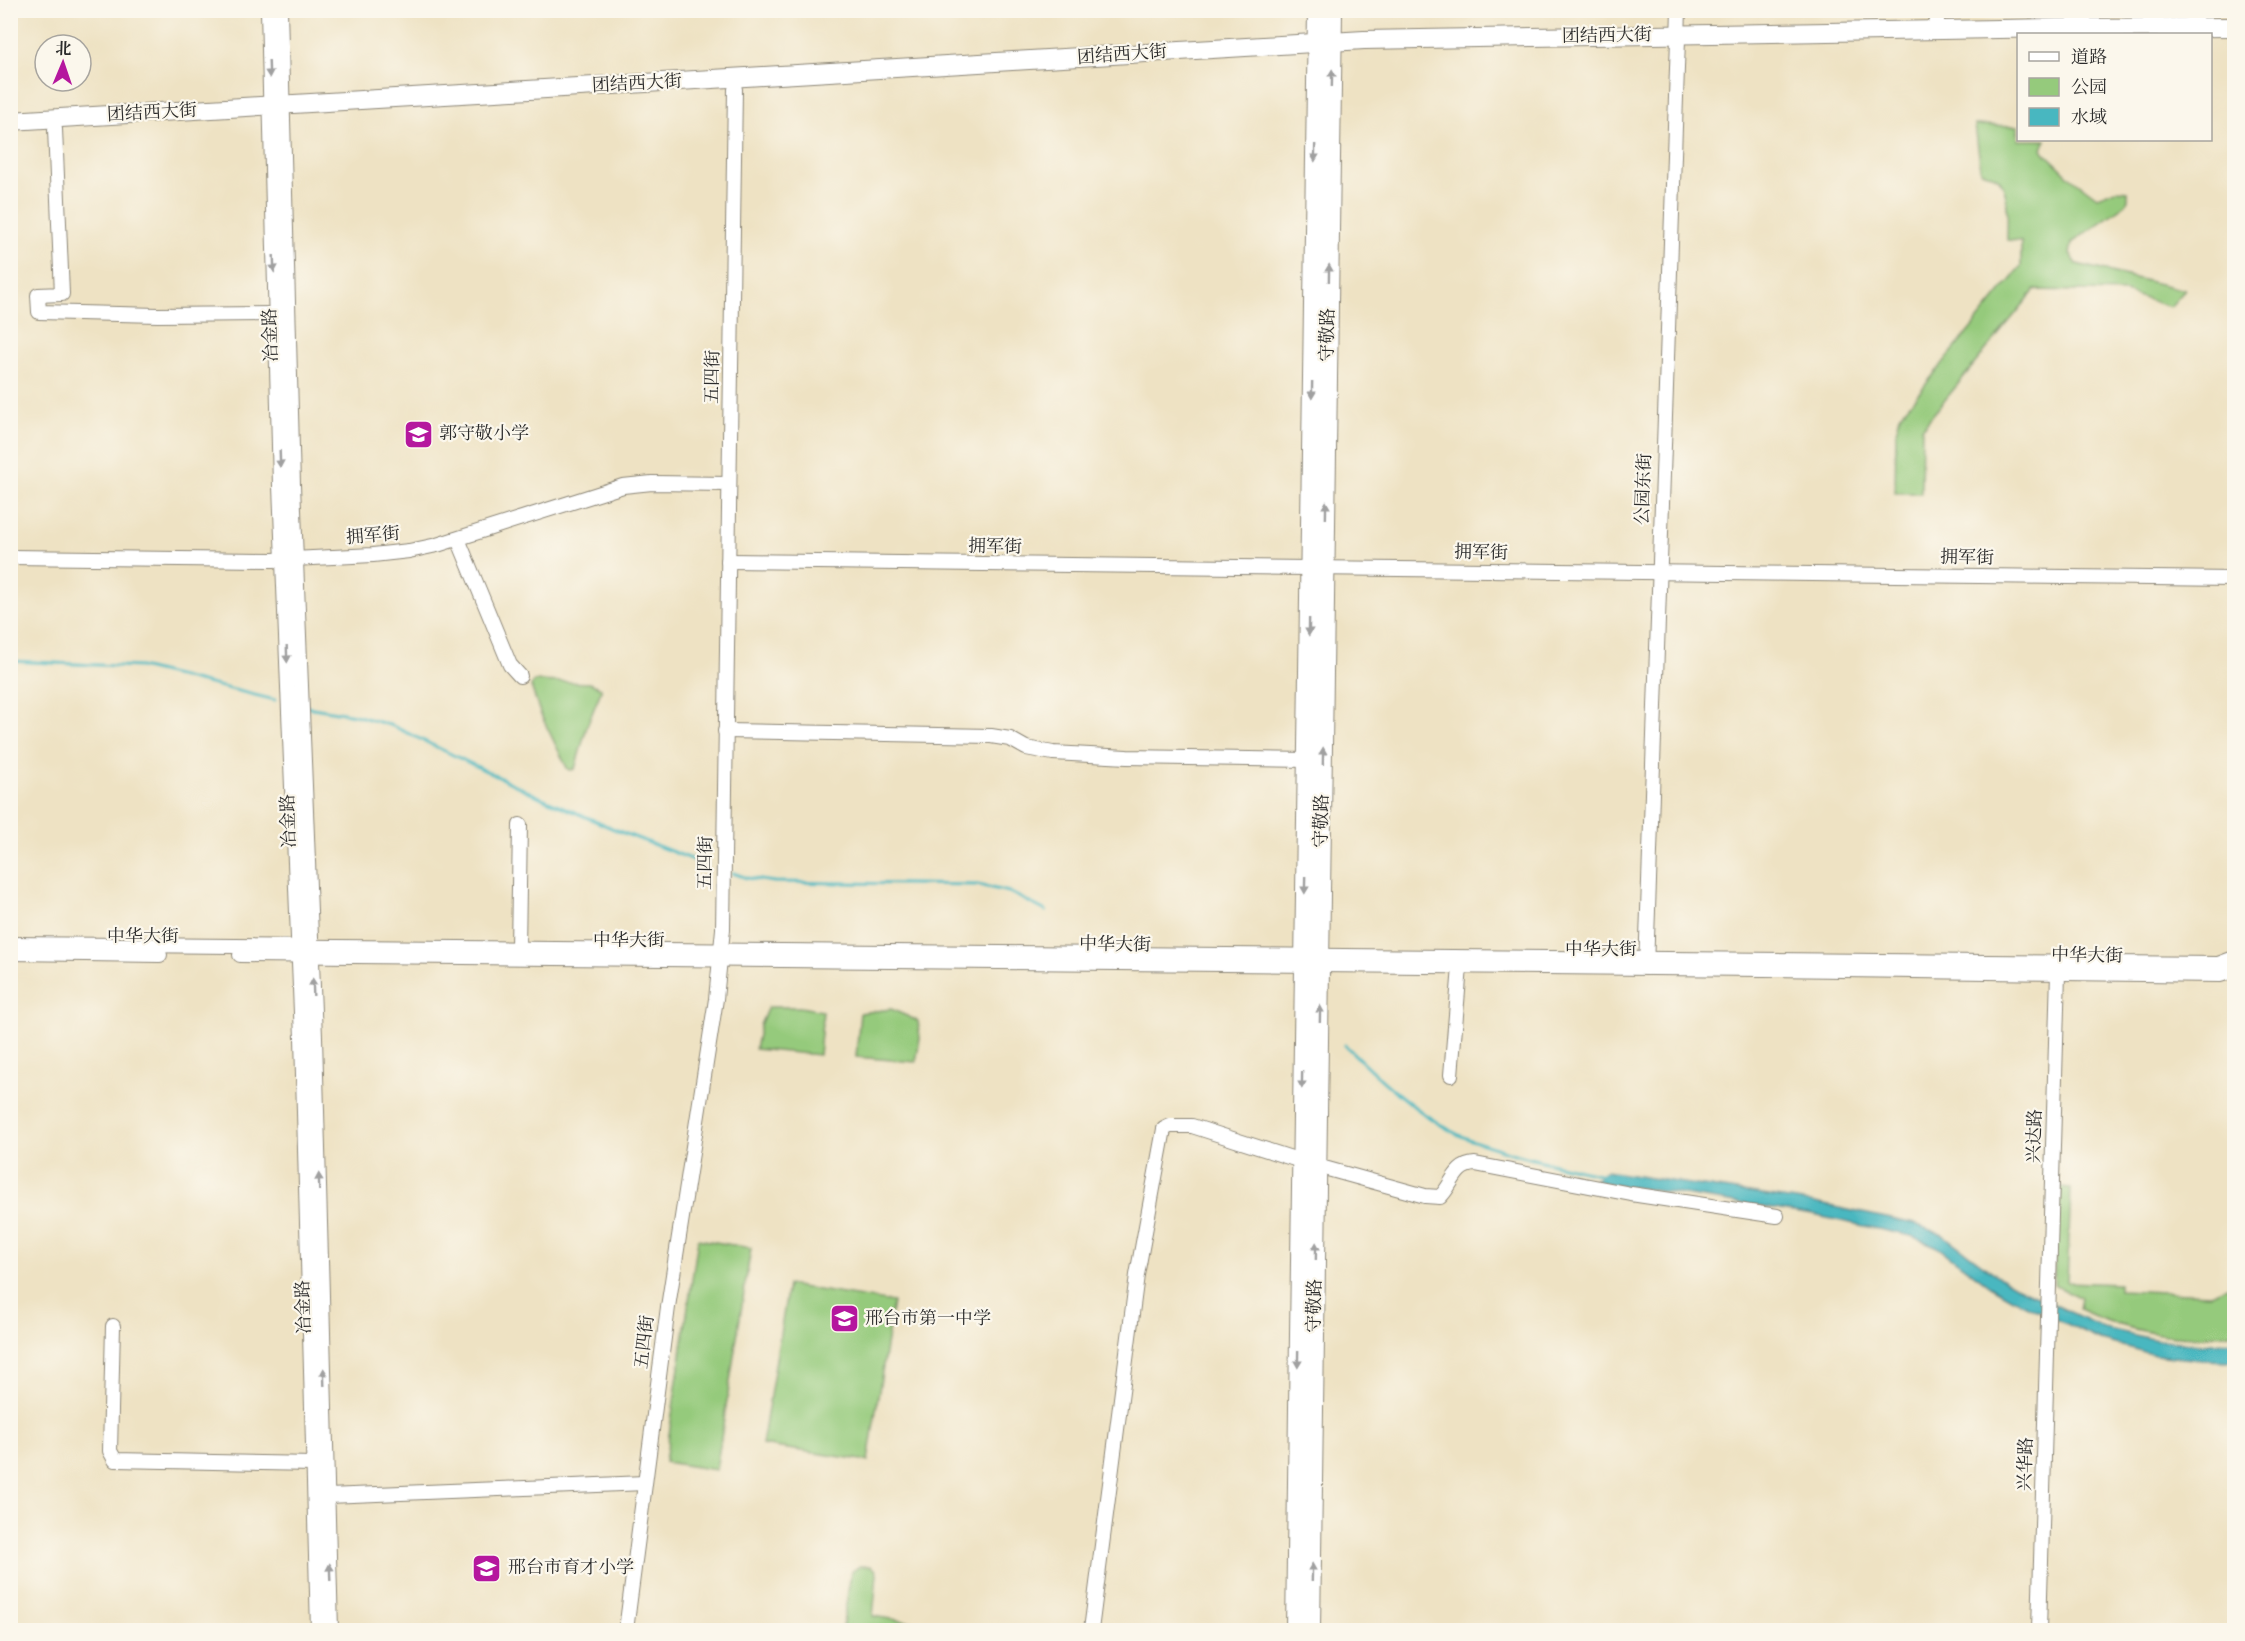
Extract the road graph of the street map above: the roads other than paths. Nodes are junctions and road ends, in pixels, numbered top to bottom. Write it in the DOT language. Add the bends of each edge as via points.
graph roads {
  1 [pos="268,10"];
  2 [pos="280,10"];
  3 [pos="1317,10"];
  4 [pos="1333,10"];
  5 [pos="1679,10"];
  6 [pos="1937,10"];
  7 [pos="2200,10"];
  8 [pos="2188,27"];
  9 [pos="2235,27"];
  10 [pos="1937,30"];
  11 [pos="2212,38"];
  12 [pos="2235,38"];
  13 [pos="2017,39"];
  14 [pos="1678,40"];
  15 [pos="1324,48"];
  16 [pos="735,89"];
  17 [pos="276,111"];
  18 [pos="10,121"];
  19 [pos="55,129"];
  20 [pos="10,132"];
  21 [pos="276,314"];
  22 [pos="729,484"];
  23 [pos="458,538"];
  24 [pos="10,557"];
  25 [pos="290,559"];
  26 [pos="728,561"];
  27 [pos="1317,569"];
  28 [pos="1659,573"];
  29 [pos="2235,579"];
  30 [pos="520,676"];
  31 [pos="725,730"];
  32 [pos="1307,760"];
  33 [pos="520,825"];
  34 [pos="10,944"];
  35 [pos="518,948"];
  36 [pos="305,951"];
  37 [pos="10,953"];
  38 [pos="721,955"];
  39 [pos="2235,958"];
  40 [pos="1312,961"];
  41 [pos="1646,964"];
  42 [pos="1460,967"];
  43 [pos="2219,970"];
  44 [pos="2235,970"];
  45 [pos="2058,973"];
  46 [pos="1451,1075"];
  47 [pos="1309,1164"];
  48 [pos="1777,1216"];
  49 [pos="2049,1300"];
  50 [pos="113,1326"];
  51 [pos="314,1464"];
  52 [pos="645,1483"];
  53 [pos="328,1496"];
  54 [pos="318,1630"];
  55 [pos="331,1630"];
  56 [pos="626,1630"];
  57 [pos="1091,1630"];
  58 [pos="1295,1630"];
  59 [pos="1311,1630"];
  60 [pos="2039,1630"];
  1 -- 17 [label="street, 冶金路, one-way"];
  2 -- 17 [label="street, 冶金路"];
  3 -- 15 [label="main road, 守敬路"];
  4 -- 15 [label="main road, 守敬路"];
  5 -- 14 [label="street, 公园东街"];
  6 -- 10 [label="street"];
  7 -- 8 [label="street"];
  8 -- 9 [label="main road, 团结西大街"];
  8 -- 10 [label="main road, 团结西大街"];
  10 -- 14 [label="main road, 团结西大街"];
  11 -- 12 [label="main road"];
  13 -- 14 [label="main road, 团结西大街"];
  14 -- 15 [label="main road, 团结西大街"];
  14 -- 28 [label="street, 公园东街"];
  15 -- 16 [label="main road, 团结西大街"];
  15 -- 17 [label="main road, 团结西大街"];
  15 -- 27 [label="main road, 守敬路"];
  16 -- 17 [label="main road, 团结西大街"];
  16 -- 22 [label="street, 五四街"];
  17 -- 18 [label="main road, 团结西大街"];
  17 -- 19 [label="main road, 团结西大街"];
  17 -- 21 [label="street, 冶金路, one-way"];
  17 -- 25 [label="street, 冶金路"];
  19 -- 20 [label="main road, 团结西大街"];
  19 -- 21 [label="street" via="62,294 38,295 39,312"];
  21 -- 25 [label="street, 冶金路, one-way"];
  22 -- 23 [label="street, 拥军街" via="623,486"];
  22 -- 26 [label="street, 五四街"];
  23 -- 25 [label="street, 拥军街" via="410,550"];
  23 -- 30 [label="street" via="510,666"];
  24 -- 25 [label="street, 拥军街"];
  25 -- 36 [label="street, 冶金路"];
  26 -- 27 [label="street, 拥军街"];
  26 -- 31 [label="street, 五四街"];
  27 -- 28 [label="street, 拥军街"];
  27 -- 32 [label="main road, 守敬路, one-way"];
  40 -- 27 [label="main road, 守敬路, one-way"];
  28 -- 29 [label="street, 拥军街"];
  28 -- 41 [label="street, 公园东街"];
  31 -- 32 [label="street" via="992,736 1053,753"];
  31 -- 38 [label="street, 五四街"];
  32 -- 40 [label="main road, 守敬路, one-way"];
  33 -- 35 [label="street"];
  34 -- 36 [label="street, 中华大街"];
  35 -- 36 [label="street, 中华大街"];
  35 -- 38 [label="street, 中华大街"];
  36 -- 37 [label="street, 中华大街"];
  36 -- 38 [label="street, 中华大街"];
  36 -- 51 [label="street, 冶金路"];
  53 -- 36 [label="street, 冶金路, one-way"];
  38 -- 40 [label="street, 中华大街"];
  38 -- 52 [label="street, 五四街"];
  39 -- 43 [label="street"];
  40 -- 41 [label="street, 中华大街"];
  40 -- 42 [label="street, 中华大街"];
  40 -- 47 [label="main road, 守敬路"];
  41 -- 42 [label="street, 中华大街"];
  41 -- 43 [label="street, 中华大街"];
  41 -- 45 [label="street, 中华大街"];
  42 -- 46 [label="street"];
  43 -- 44 [label="street"];
  43 -- 45 [label="street, 中华大街"];
  45 -- 49 [label="street, 兴达路"];
  47 -- 48 [label="street" via="1431,1197 1440,1197 1446,1191 1457,1170 1474,1164 1631,1194"];
  47 -- 57 [label="street" via="1191,1126 1170,1126 1164,1130 1137,1275"];
  47 -- 58 [label="main road, 守敬路, one-way"];
  59 -- 47 [label="main road, 守敬路, one-way"];
  49 -- 60 [label="street, 兴华路"];
  50 -- 51 [label="street" via="110,1450 115,1460"];
  51 -- 54 [label="street, 冶金路"];
  52 -- 53 [label="street"];
  52 -- 56 [label="street, 五四街"];
  55 -- 53 [label="street, 冶金路, one-way"];
}
